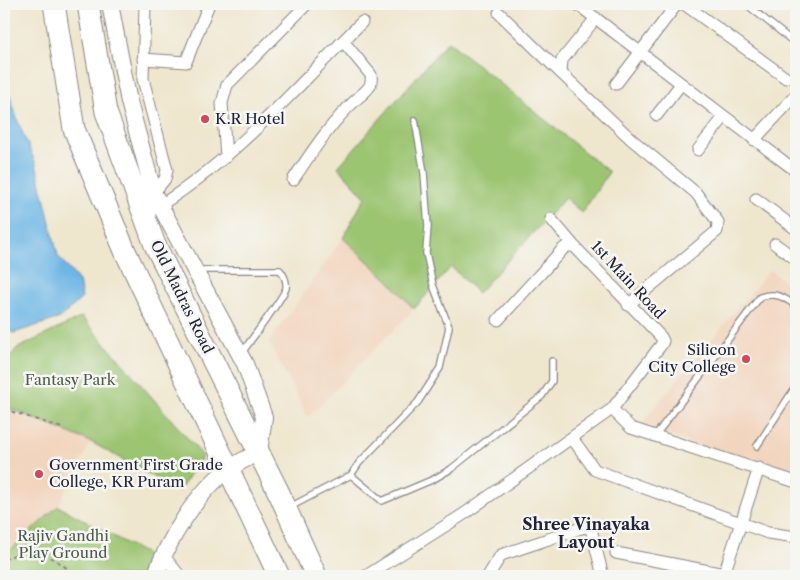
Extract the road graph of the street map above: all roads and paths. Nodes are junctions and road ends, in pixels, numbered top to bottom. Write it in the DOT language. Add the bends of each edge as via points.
graph roads {
  1 [pos="54,4"];
  2 [pos="88,4"];
  3 [pos="110,4"];
  4 [pos="145,4"];
  5 [pos="209,4"];
  6 [pos="307,4"];
  7 [pos="577,4"];
  8 [pos="677,4"];
  9 [pos="684,4"];
  10 [pos="746,4"];
  11 [pos="500,13"];
  12 [pos="596,18"];
  13 [pos="362,22"];
  14 [pos="343,41"];
  15 [pos="796,44"];
  16 [pos="639,52"];
  17 [pos="143,59"];
  18 [pos="561,73"];
  19 [pos="786,78"];
  20 [pos="616,84"];
  21 [pos="681,84"];
  22 [pos="796,95"];
  23 [pos="657,115"];
  24 [pos="724,117"];
  25 [pos="415,120"];
  26 [pos="754,140"];
  27 [pos="698,150"];
  28 [pos="226,157"];
  29 [pos="795,168"];
  30 [pos="293,180"];
  31 [pos="756,198"];
  32 [pos="150,204"];
  33 [pos="551,219"];
  34 [pos="796,229"];
  35 [pos="775,244"];
  36 [pos="574,246"];
  37 [pos="796,259"];
  38 [pos="196,270"];
  39 [pos="628,304"];
  40 [pos="796,306"];
  41 [pos="498,320"];
  42 [pos="241,355"];
  43 [pos="552,361"];
  44 [pos="796,386"];
  45 [pos="4,409"];
  46 [pos="612,409"];
  47 [pos="62,428"];
  48 [pos="654,436"];
  49 [pos="572,438"];
  50 [pos="757,446"];
  51 [pos="258,452"];
  52 [pos="759,468"];
  53 [pos="228,470"];
  54 [pos="351,475"];
  55 [pos="796,482"];
  56 [pos="286,509"];
  57 [pos="741,523"];
  58 [pos="796,537"];
  59 [pos="616,553"];
  60 [pos="163,555"];
  61 [pos="4,560"];
  62 [pos="672,564"];
  63 [pos="600,575"];
  64 [pos="721,575"];
  65 [pos="77,576"];
  66 [pos="155,576"];
  67 [pos="180,576"];
  68 [pos="279,576"];
  69 [pos="316,576"];
  70 [pos="366,576"];
  71 [pos="488,576"];
  72 [pos="669,576"];
  1 -- 53 [label="highway, Old Madras Road" via="74,128 125,252"];
  2 -- 32 [label="highway, Old Madras Road" via="106,112"];
  3 -- 32 [label="street"];
  4 -- 17 [label="street"];
  5 -- 17 [label="street" via="186,62"];
  6 -- 28 [label="street" via="227,85 222,103"];
  7 -- 12 [label="street"];
  8 -- 16 [label="street"];
  9 -- 19 [label="street"];
  10 -- 15 [label="lane"];
  11 -- 18 [label="street"];
  12 -- 16 [label="street"];
  12 -- 18 [label="street" via="562,60"];
  13 -- 14 [label="street"];
  14 -- 28 [label="street"];
  14 -- 30 [label="street" via="372,74 372,81 322,137"];
  16 -- 20 [label="street"];
  16 -- 21 [label="street"];
  17 -- 32 [label="street" via="145,88 167,170"];
  18 -- 39 [label="street" via="696,194 718,222 716,231"];
  21 -- 23 [label="street"];
  21 -- 24 [label="street"];
  22 -- 26 [label="street"];
  24 -- 26 [label="street"];
  24 -- 27 [label="street"];
  25 -- 54 [label="lane" via="424,173 428,226 426,253 433,285 449,327 440,368 418,402"];
  26 -- 29 [label="street"];
  28 -- 32 [label="street" via="180,193"];
  31 -- 34 [label="street"];
  32 -- 38 [label="street"];
  32 -- 51 [label="highway, Old Madras Road" via="155,245"];
  33 -- 36 [label="street, 1st Main Road"];
  35 -- 37 [label="street"];
  36 -- 39 [label="street, 1st Main Road"];
  36 -- 41 [label="street" via="566,246"];
  38 -- 42 [label="street"];
  38 -- 42 [label="lane" via="268,268 280,270 285,276 286,288"];
  39 -- 46 [label="street, 1st Main Road" via="662,341"];
  40 -- 48 [label="lane" via="782,295 760,297"];
  42 -- 51 [label="street" via="264,417"];
  43 -- 54 [label="lane" via="552,381 542,396 434,479 382,501"];
  44 -- 50 [label="lane"];
  45 -- 47 [label="path"];
  46 -- 48 [label="street" via="631,428"];
  46 -- 49 [label="street"];
  48 -- 52 [label="street"];
  49 -- 57 [label="street" via="595,470"];
  49 -- 70 [label="street" via="464,514"];
  51 -- 53 [label="street"];
  51 -- 56 [label="highway, Old Madras Road"];
  52 -- 55 [label="street"];
  52 -- 57 [label="street"];
  53 -- 60 [label="street" via="188,513"];
  53 -- 68 [label="highway, Old Madras Road"];
  54 -- 56 [label="lane"];
  56 -- 69 [label="highway, Old Madras Road"];
  57 -- 58 [label="street" via="768,533"];
  57 -- 64 [label="street"];
  59 -- 62 [label="street"];
  60 -- 66 [label="street"];
  60 -- 67 [label="street"];
  61 -- 65 [label="path" via="26,551 42,553"];
  62 -- 64 [label="street"];
  62 -- 72 [label="street"];
  63 -- 71 [label="street" via="590,525 501,555"];
}
